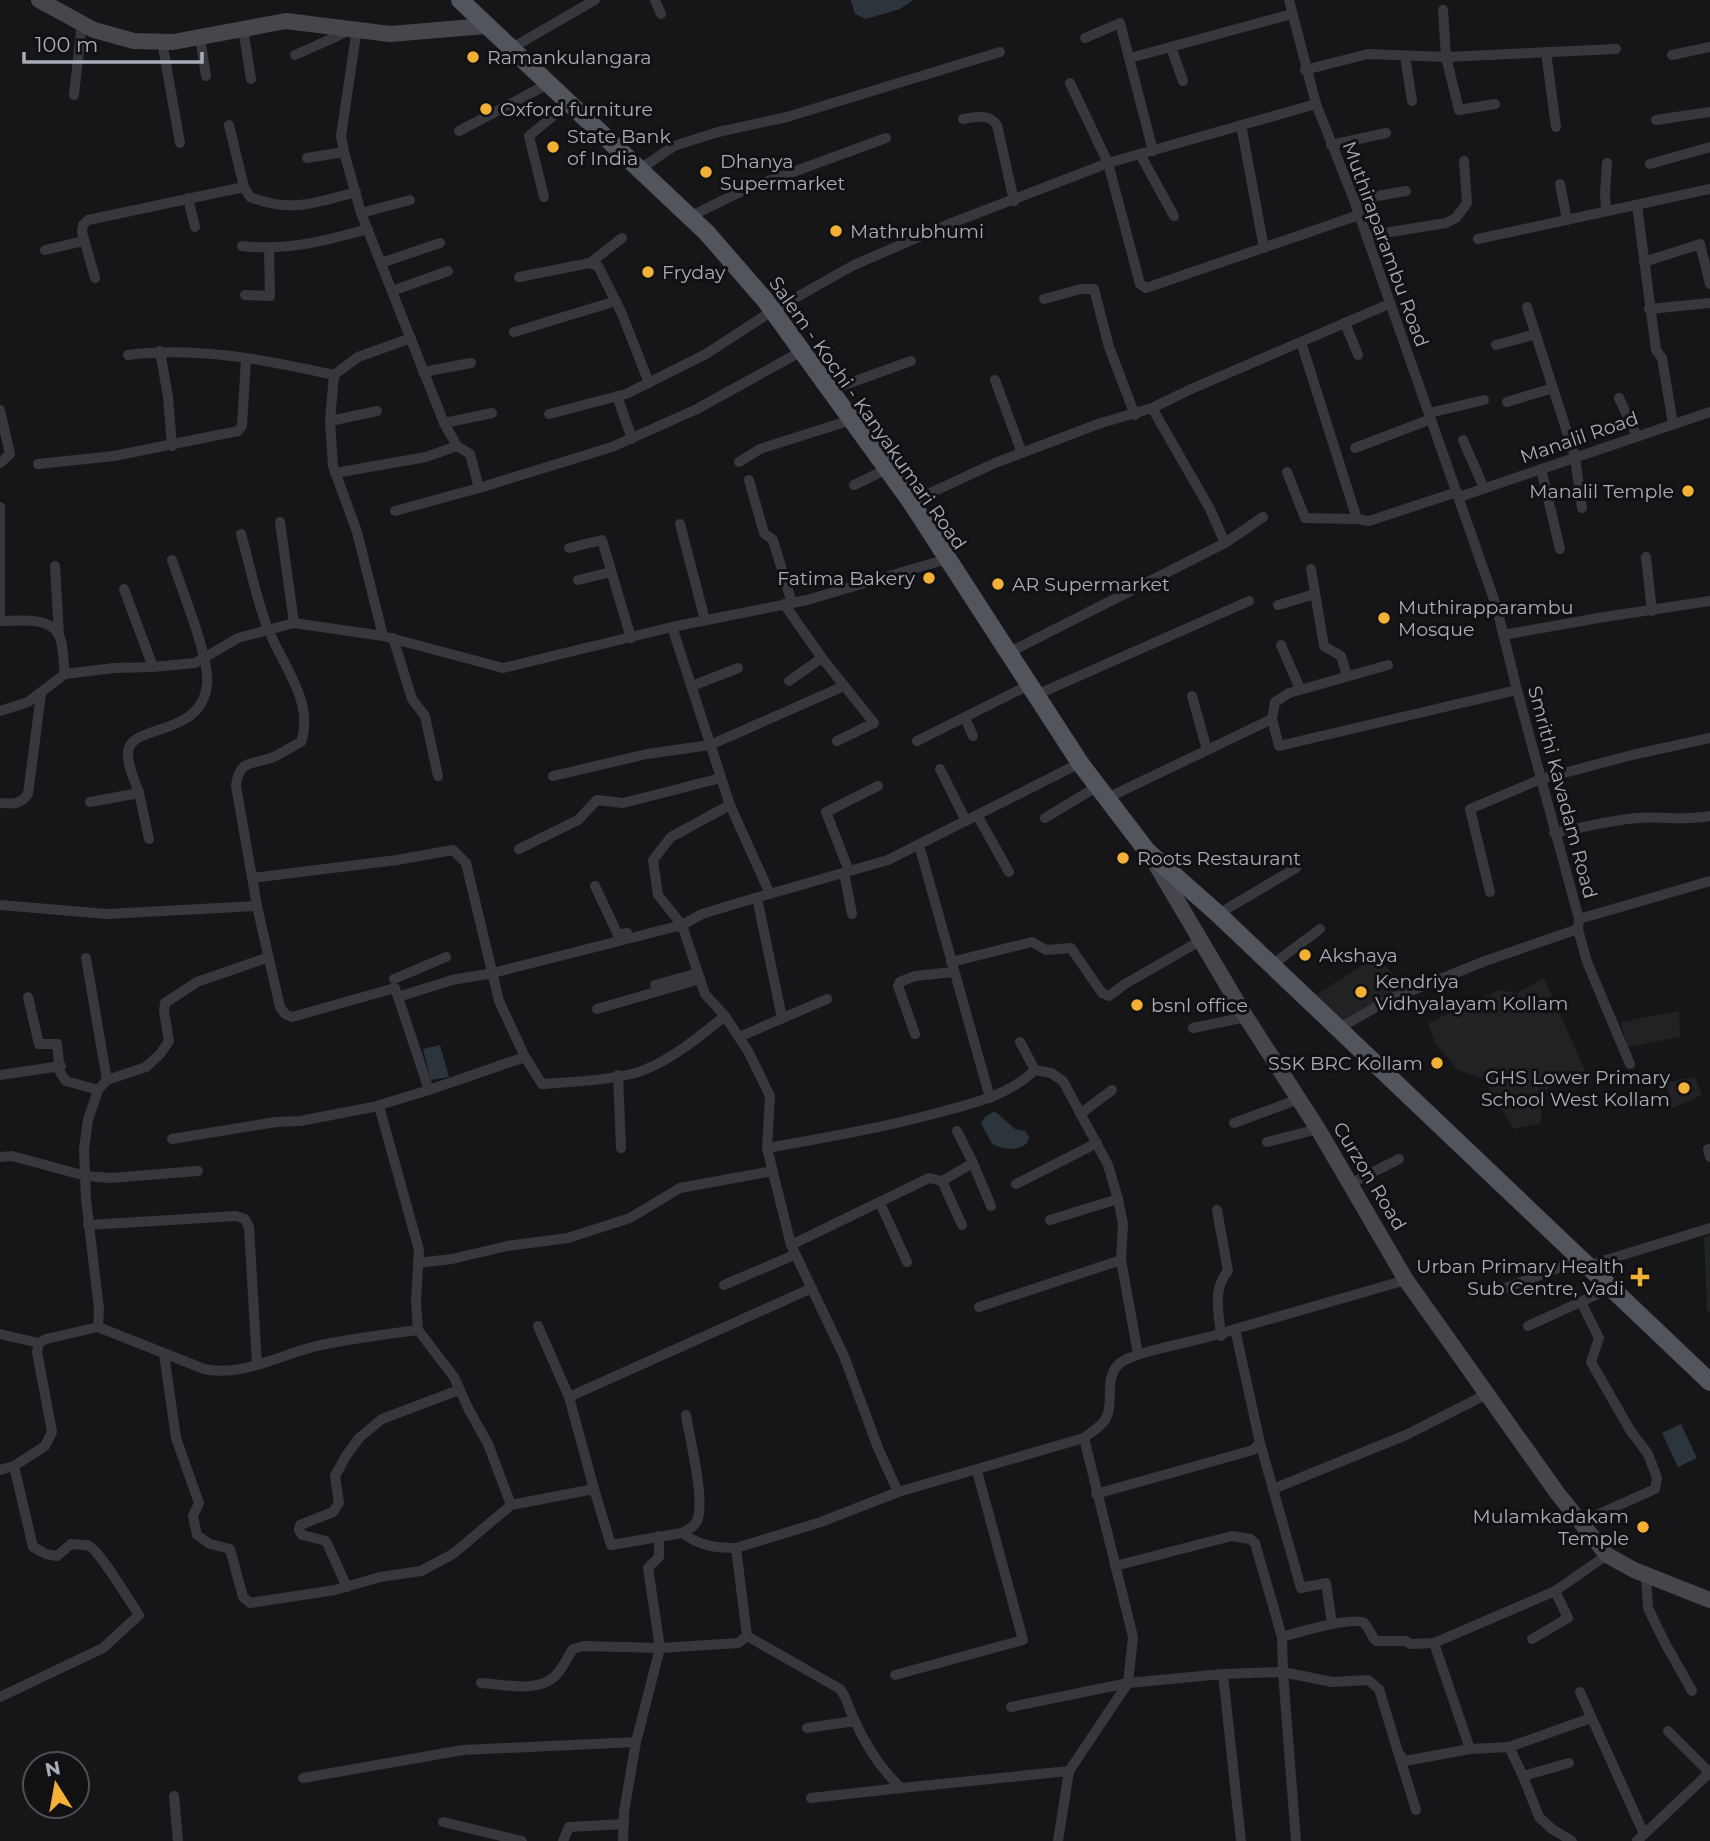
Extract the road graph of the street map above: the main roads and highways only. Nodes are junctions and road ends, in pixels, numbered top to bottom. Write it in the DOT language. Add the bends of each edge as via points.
graph roads {
  1 [pos="39,0"];
  2 [pos="460,0"];
  3 [pos="486,26"];
  4 [pos="1147,851"];
  5 [pos="1710,1382"];
  6 [pos="1710,1600"];
  1 -- 3 [label="main road" via="94,30 134,41 173,42 286,21 390,34"];
  2 -- 3 [label="main road, Salem - Kochi - Kanyakumari Road"];
  3 -- 4 [label="main road, Salem - Kochi - Kanyakumari Road" via="689,217 772,310 911,502 1080,763"];
  4 -- 5 [label="main road, Salem - Kochi - Kanyakumari Road" via="1219,914"];
  4 -- 6 [label="main road, Curzon Road" via="1406,1280 1559,1494 1607,1555"];
}
